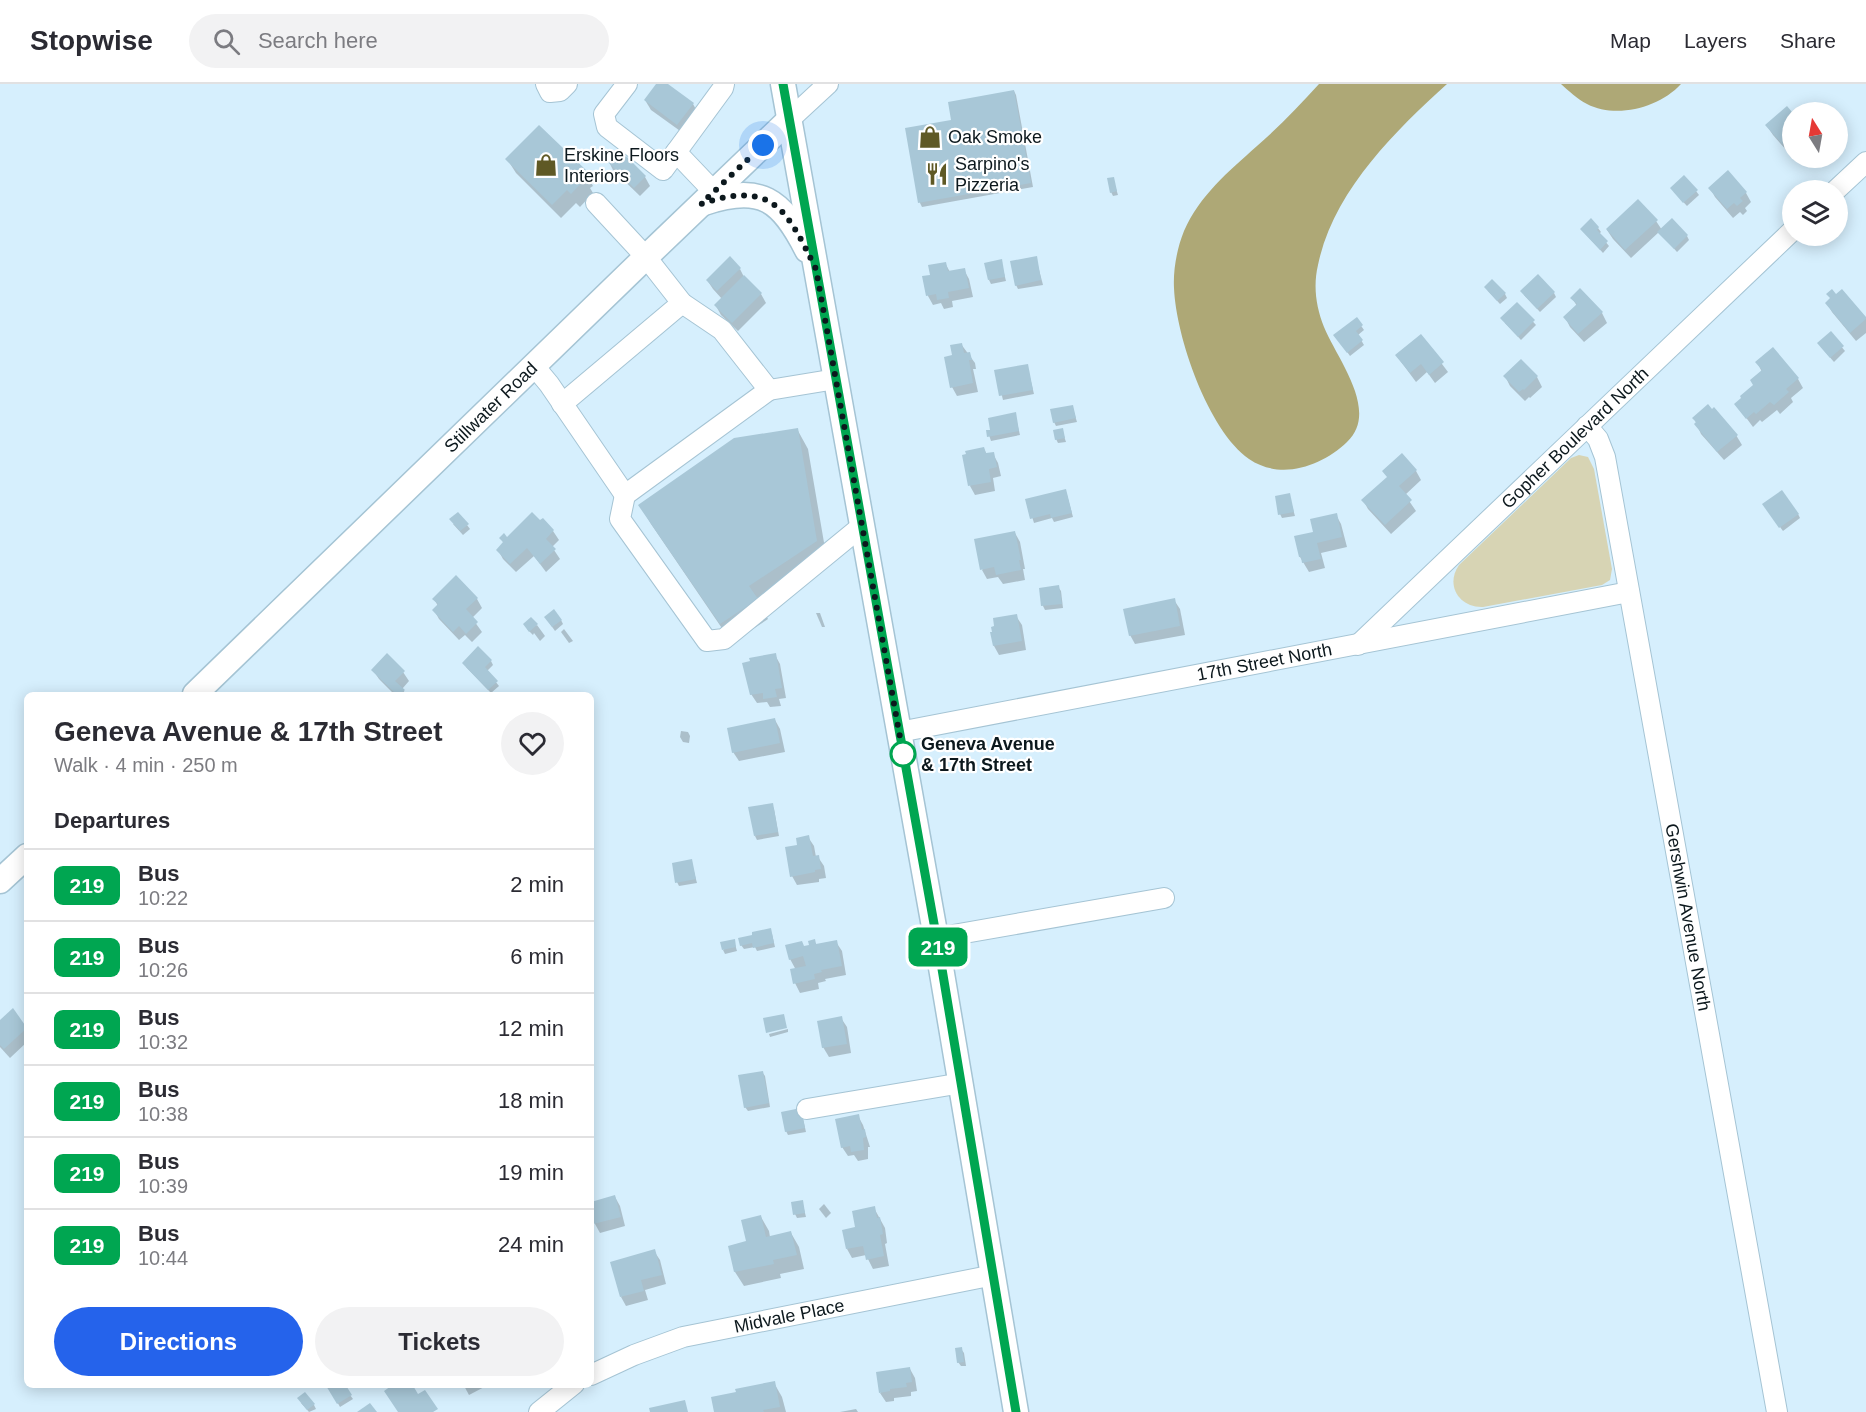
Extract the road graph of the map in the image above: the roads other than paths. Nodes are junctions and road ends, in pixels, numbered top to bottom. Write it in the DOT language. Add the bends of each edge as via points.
graph roads {
  1 [pos="546,84"];
  2 [pos="567,84"];
  3 [pos="627,84"];
  4 [pos="724,84"];
  5 [pos="783,84"];
  6 [pos="828,84"];
  7 [pos="789,120"];
  8 [pos="676,152"];
  9 [pos="1866,162"];
  10 [pos="1847,180"];
  11 [pos="708,198"];
  12 [pos="596,203"];
  13 [pos="1782,241"];
  14 [pos="646,257"];
  15 [pos="816,269"];
  16 [pos="682,303"];
  17 [pos="534,366"];
  18 [pos="836,379"];
  19 [pos="769,390"];
  20 [pos="562,404"];
  21 [pos="1587,426"];
  22 [pos="625,495"];
  23 [pos="863,525"];
  24 [pos="1629,592"];
  25 [pos="1358,645"];
  26 [pos="197,692"];
  27 [pos="899,732"];
  28 [pos="24,859"];
  29 [pos="0,881"];
  30 [pos="1164,898"];
  31 [pos="936,938"];
  32 [pos="962,1083"];
  33 [pos="807,1109"];
  34 [pos="994,1275"];
  35 [pos="594,1374"];
  36 [pos="569,1388"];
  37 [pos="539,1412"];
  38 [pos="1016,1412"];
  39 [pos="1777,1412"];
  1 -- 2 [label="street" via="550,92 560,91"];
  3 -- 8 [label="street" via="604,114 607,127 663,170"];
  4 -- 8 [label="street"];
  5 -- 7 [label="main road"];
  6 -- 7 [label="street"];
  7 -- 11 [label="main road, Stillwater Road"];
  7 -- 15 [label="main road"];
  8 -- 11 [label="street"];
  9 -- 10 [label="street"];
  11 -- 14 [label="main road, Stillwater Road"];
  11 -- 15 [label="main road" via="740,195 771,202 790,220"];
  12 -- 14 [label="street"];
  13 -- 21 [label="street, Gopher Boulevard North"];
  14 -- 16 [label="street"];
  14 -- 17 [label="main road, Stillwater Road"];
  15 -- 18 [label="main road"];
  16 -- 19 [label="street" via="722,330"];
  16 -- 20 [label="street"];
  17 -- 20 [label="street"];
  17 -- 26 [label="main road, Stillwater Road"];
  18 -- 19 [label="street"];
  18 -- 23 [label="main road"];
  19 -- 22 [label="street"];
  20 -- 22 [label="street"];
  21 -- 24 [label="street, Gershwin Avenue North" via="1605,457"];
  21 -- 25 [label="street, Gopher Boulevard North"];
  22 -- 23 [label="street" via="620,519 707,640 724,639"];
  23 -- 27 [label="main road"];
  24 -- 25 [label="street, 17th Street North"];
  24 -- 39 [label="street, Gershwin Avenue North"];
  25 -- 27 [label="street, 17th Street North"];
  27 -- 31 [label="main road"];
  28 -- 29 [label="main road"];
  30 -- 31 [label="street"];
  31 -- 32 [label="main road"];
  32 -- 33 [label="street"];
  32 -- 34 [label="main road"];
  34 -- 35 [label="street, Midvale Place" via="683,1337"];
  34 -- 38 [label="main road"];
  36 -- 37 [label="street"];
}
